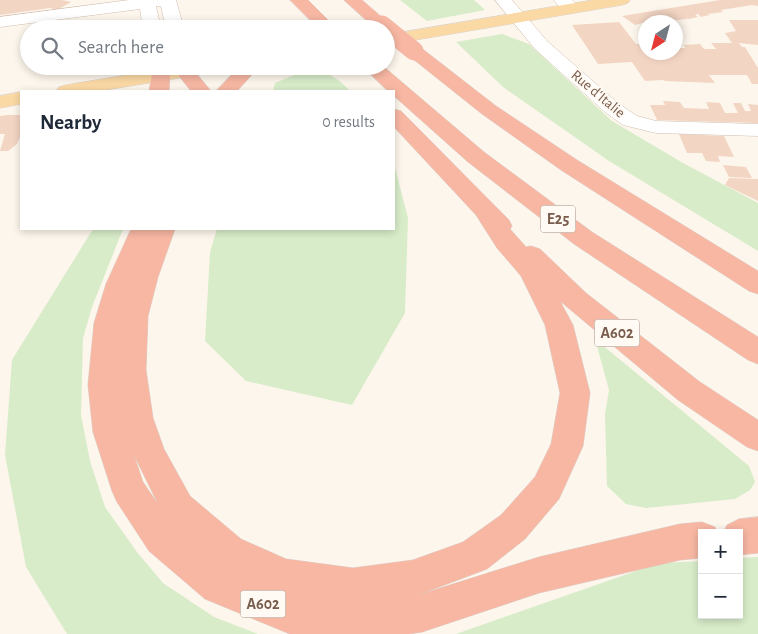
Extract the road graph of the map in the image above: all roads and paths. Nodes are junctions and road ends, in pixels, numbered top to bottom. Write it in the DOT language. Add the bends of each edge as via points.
graph roads {
  1 [pos="168,0"];
  2 [pos="298,0"];
  3 [pos="352,0"];
  4 [pos="377,0"];
  5 [pos="503,0"];
  6 [pos="622,0"];
  7 [pos="147,3"];
  8 [pos="567,4"];
  9 [pos="519,17"];
  10 [pos="150,20"];
  11 [pos="173,20"];
  12 [pos="319,20"];
  13 [pos="371,20"];
  14 [pos="0,22"];
  15 [pos="395,34"];
  16 [pos="395,41"];
  17 [pos="414,51"];
  18 [pos="189,75"];
  19 [pos="242,75"];
  20 [pos="368,75"];
  21 [pos="381,75"];
  22 [pos="160,78"];
  23 [pos="73,90"];
  24 [pos="200,90"];
  25 [pos="227,90"];
  26 [pos="372,90"];
  27 [pos="20,98"];
  28 [pos="0,102"];
  29 [pos="395,116"];
  30 [pos="758,130"];
  31 [pos="487,214"];
  32 [pos="143,230"];
  33 [pos="163,230"];
  34 [pos="758,284"];
  35 [pos="758,352"];
  36 [pos="758,437"];
  37 [pos="758,535"];
  38 [pos="743,537"];
  39 [pos="698,540"];
  1 -- 7 [label="street"];
  1 -- 11 [label="street"];
  2 -- 12 [label="highway"];
  3 -- 13 [label="highway"];
  4 -- 17 [label="highway" via="400,22"];
  5 -- 9 [label="street, Rue d'Italie"];
  6 -- 8 [label="main road"];
  7 -- 10 [label="street"];
  7 -- 14 [label="street"];
  8 -- 9 [label="main road"];
  9 -- 15 [label="main road"];
  9 -- 30 [label="street, Rue d'Italie" via="541,45 630,121 656,127"];
  16 -- 17 [label="highway, bridge"];
  17 -- 34 [label="highway" via="489,110 568,165"];
  18 -- 24 [label="highway"];
  19 -- 25 [label="highway"];
  20 -- 26 [label="highway"];
  21 -- 35 [label="highway, E25" via="476,157 583,238"];
  22 -- 23 [label="main road"];
  27 -- 28 [label="main road"];
  29 -- 31 [label="highway, A602"];
  31 -- 33 [label="highway, A602" via="531,270 559,325 575,393 567,446 546,488 513,527 474,556 413,578 353,588 285,577 228,552 178,508 150,455 137,418 130,370 134,316"];
  31 -- 36 [label="highway, A602" via="576,300 689,391"];
  32 -- 39 [label="highway, A602" via="119,284 108,322 103,385 109,432 129,491 161,538 218,586 293,616 362,622 422,613 538,575"];
  37 -- 38 [label="highway"];
}
